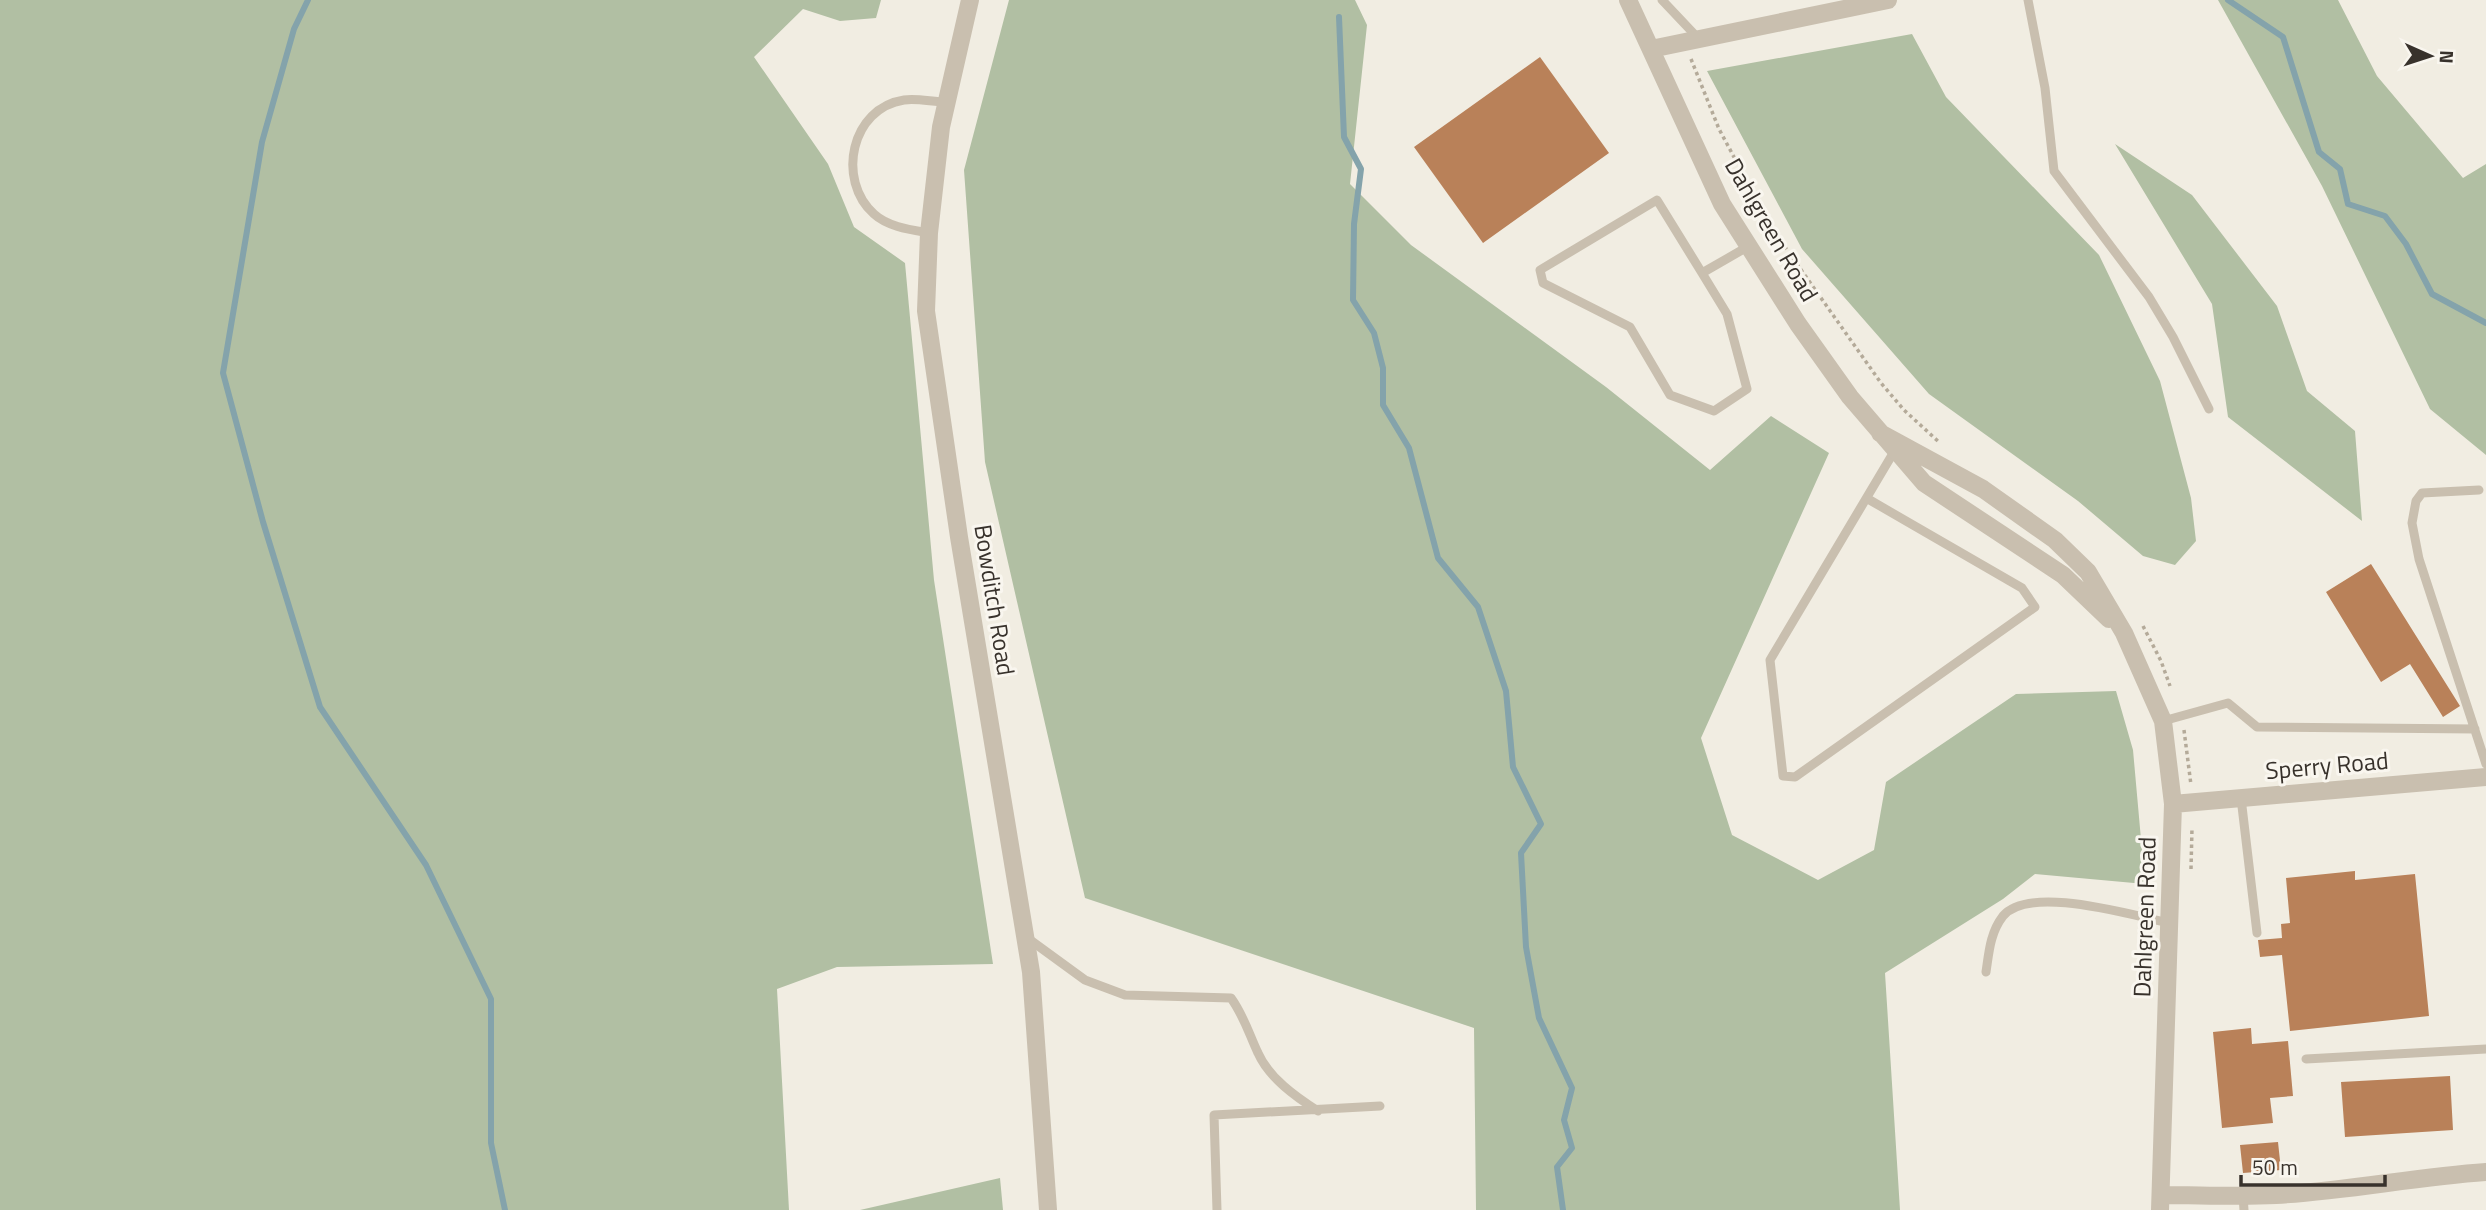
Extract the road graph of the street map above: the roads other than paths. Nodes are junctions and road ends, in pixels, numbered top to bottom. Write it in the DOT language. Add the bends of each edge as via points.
graph roads {
  1 [pos="970,0"];
  2 [pos="1628,0"];
  3 [pos="1662,0"];
  4 [pos="1888,0"];
  5 [pos="2028,0"];
  6 [pos="1698,37"];
  7 [pos="1651,49"];
  8 [pos="947,102"];
  9 [pos="929,233"];
  10 [pos="1749,246"];
  11 [pos="1702,273"];
  12 [pos="2209,409"];
  13 [pos="1880,433"];
  14 [pos="1895,450"];
  15 [pos="2479,490"];
  16 [pos="1868,499"];
  17 [pos="2124,633"];
  18 [pos="2162,721"];
  19 [pos="2475,729"];
  20 [pos="2486,764"];
  21 [pos="2486,777"];
  22 [pos="2241,798"];
  23 [pos="2173,804"];
  24 [pos="2169,923"];
  25 [pos="2256,933"];
  26 [pos="1025,936"];
  27 [pos="1986,972"];
  28 [pos="2486,1049"];
  29 [pos="2306,1059"];
  30 [pos="1380,1106"];
  31 [pos="1318,1111"];
  32 [pos="2486,1172"];
  33 [pos="2161,1202"];
  34 [pos="2244,1202"];
  35 [pos="1048,1210"];
  36 [pos="1217,1210"];
  1 -- 8 [label="street, Bowditch Road"];
  2 -- 7 [label="street, Dahlgreen Road"];
  3 -- 6 [label="lane"];
  4 -- 6 [label="street"];
  5 -- 12 [label="lane" via="2045,88 2054,171 2149,297"];
  6 -- 7 [label="street"];
  7 -- 10 [label="street, Dahlgreen Road" via="1722,204"];
  8 -- 9 [label="street, Bowditch Road"];
  8 -- 9 [label="lane" via="903,100 876,111 858,134 852,161 857,191 874,215 904,229"];
  9 -- 26 [label="street, Bowditch Road" via="926,310"];
  10 -- 11 [label="lane"];
  10 -- 13 [label="street, Dahlgreen Road" via="1798,324"];
  11 -- 11 [label="lane" via="1657,200 1540,271 1543,283 1630,327 1670,395 1714,411 1747,390 1727,314"];
  13 -- 14 [label="street, Dahlgreen Road"];
  13 -- 17 [label="street, Dahlgreen Road" via="1983,489 2055,540 2088,572"];
  14 -- 16 [label="lane"];
  14 -- 17 [label="street, Dahlgreen Road" via="1924,483 2063,575"];
  15 -- 19 [label="lane" via="2422,493 2412,523 2419,559"];
  16 -- 16 [label="lane" via="1770,660 1783,776 1795,777 2035,607 2022,589"];
  17 -- 18 [label="street, Dahlgreen Road"];
  18 -- 19 [label="lane" via="2228,703 2257,727"];
  18 -- 23 [label="street, Dahlgreen Road"];
  19 -- 20 [label="lane"];
  21 -- 22 [label="street, Sperry Road"];
  22 -- 23 [label="street, Sperry Road"];
  22 -- 25 [label="lane"];
  23 -- 24 [label="street, Dahlgreen Road"];
  24 -- 27 [label="lane" via="2067,903 2029,902 2004,914 1991,936"];
  24 -- 33 [label="street, Dahlgreen Road"];
  26 -- 31 [label="lane" via="1086,980 1125,995 1231,998 1243,1014 1259,1056 1290,1093"];
  26 -- 35 [label="street, Bowditch Road"];
  28 -- 29 [label="lane"];
  30 -- 31 [label="lane"];
  31 -- 36 [label="lane" via="1214,1115"];
  32 -- 34 [label="street" via="2421,1176"];
  33 -- 34 [label="street"];
}
